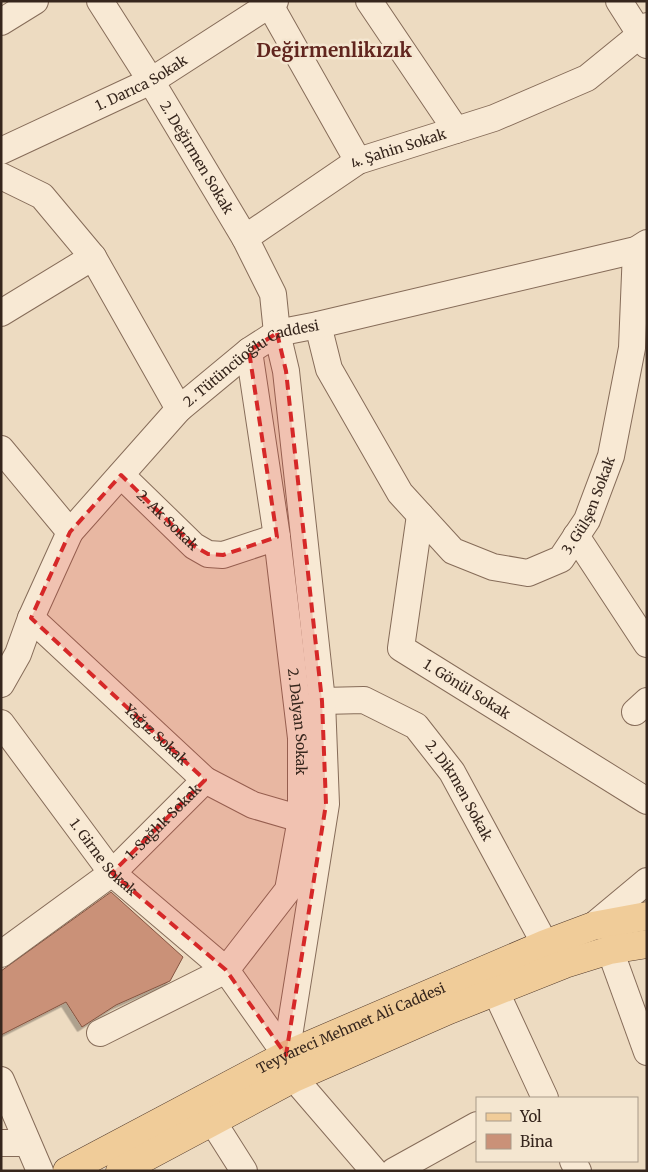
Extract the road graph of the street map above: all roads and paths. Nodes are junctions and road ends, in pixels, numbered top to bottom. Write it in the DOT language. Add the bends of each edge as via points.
graph roads {
  1 [pos="35,1"];
  2 [pos="100,1"];
  3 [pos="369,1"];
  4 [pos="619,1"];
  5 [pos="272,3"];
  6 [pos="1,22"];
  7 [pos="645,35"];
  8 [pos="151,81"];
  9 [pos="456,130"];
  10 [pos="1,151"];
  11 [pos="358,161"];
  12 [pos="1,176"];
  13 [pos="245,238"];
  14 [pos="643,250"];
  15 [pos="93,257"];
  16 [pos="1,313"];
  17 [pos="318,325"];
  18 [pos="277,333"];
  19 [pos="249,350"];
  20 [pos="636,384"];
  21 [pos="179,409"];
  22 [pos="1,449"];
  23 [pos="121,475"];
  24 [pos="420,516"];
  25 [pos="70,532"];
  26 [pos="576,536"];
  27 [pos="277,537"];
  28 [pos="31,618"];
  29 [pos="647,644"];
  30 [pos="9,646"];
  31 [pos="1,684"];
  32 [pos="322,700"];
  33 [pos="1,723"];
  34 [pos="205,780"];
  35 [pos="647,801"];
  36 [pos="301,819"];
  37 [pos="112,873"];
  38 [pos="647,881"];
  39 [pos="647,916"];
  40 [pos="593,926"];
  41 [pos="545,944"];
  42 [pos="647,944"];
  43 [pos="610,950"];
  44 [pos="1,954"];
  45 [pos="226,970"];
  46 [pos="496,992"];
  47 [pos="100,1034"];
  48 [pos="647,1052"];
  49 [pos="290,1066"];
  50 [pos="1,1080"];
  51 [pos="537,1096"];
  52 [pos="213,1122"];
  53 [pos="476,1126"];
  54 [pos="1,1143"];
  55 [pos="27,1143"];
  56 [pos="40,1171"];
  57 [pos="67,1171"];
  58 [pos="120,1171"];
  59 [pos="244,1171"];
  60 [pos="374,1171"];
  61 [pos="394,1171"];
  1 -- 6 [label="street"];
  2 -- 8 [label="street, 2. Değirmen Sokak"];
  3 -- 9 [label="street"];
  4 -- 7 [label="street"];
  5 -- 8 [label="street, 1. Darıca Sokak"];
  5 -- 11 [label="street"];
  7 -- 9 [label="street, 4. Şahin Sokak" via="587,78 494,118"];
  8 -- 10 [label="street, 1. Darıca Sokak"];
  8 -- 13 [label="street, 2. Değirmen Sokak"];
  9 -- 11 [label="street, 4. Şahin Sokak"];
  11 -- 13 [label="street, 4. Şahin Sokak"];
  12 -- 15 [label="street" via="42,196"];
  13 -- 18 [label="street" via="273,294"];
  14 -- 17 [label="street, 2. Tütüncüoğlu Caddesi"];
  14 -- 20 [label="street, 3. Gülşen Sokak" via="632,348"];
  15 -- 16 [label="street"];
  15 -- 21 [label="street"];
  17 -- 18 [label="street, 2. Tütüncüoğlu Caddesi"];
  17 -- 24 [label="street, 3. Gülşen Sokak" via="329,369 400,493"];
  18 -- 19 [label="street, 2. Tütüncüoğlu Caddesi"];
  18 -- 32 [label="street, 2. Dalyan Sokak" via="286,371"];
  19 -- 21 [label="street, 2. Tütüncüoğlu Caddesi"];
  19 -- 27 [label="street, 2. Dalyan Sokak"];
  20 -- 26 [label="street, 3. Gülşen Sokak" via="587,520"];
  21 -- 23 [label="street, 2. Tütüncüoğlu Caddesi"];
  22 -- 25 [label="street"];
  23 -- 25 [label="street, 2. Tütüncüoğlu Caddesi"];
  23 -- 27 [label="street, 2. Ak Sokak" via="194,546 208,554 223,555"];
  24 -- 26 [label="street, 3. Gülşen Sokak" via="453,552 493,567 528,573 561,559"];
  24 -- 35 [label="street, 1. Gönül Sokak" via="401,648"];
  25 -- 28 [label="street, 2. Tütüncüoğlu Caddesi"];
  26 -- 29 [label="street"];
  27 -- 36 [label="street, 2. Dalyan Sokak" via="301,738"];
  28 -- 30 [label="street, 2. Tütüncüoğlu Caddesi"];
  28 -- 34 [label="street, Yağız Sokak"];
  30 -- 31 [label="street, 2. Tütüncüoğlu Caddesi"];
  32 -- 41 [label="street, 2. Dikmen Sokak" via="364,700 416,726 452,772"];
  32 -- 49 [label="street, 2. Dalyan Sokak" via="326,804"];
  33 -- 37 [label="street, 1. Girne Sokak"];
  34 -- 36 [label="street, Yağız Sokak" via="253,804"];
  34 -- 37 [label="street, 1. Sağlık Sokak"];
  36 -- 45 [label="street, 2. Dalyan Sokak" via="288,890"];
  37 -- 44 [label="street, 1. Sağlık Sokak"];
  37 -- 45 [label="street, 1. Girne Sokak"];
  38 -- 40 [label="street"];
  39 -- 40 [label="main road, Teyyareci Mehmet Ali Caddesi"];
  40 -- 41 [label="main road, Teyyareci Mehmet Ali Caddesi"];
  41 -- 49 [label="main road, Teyyareci Mehmet Ali Caddesi"];
  42 -- 43 [label="main road, Teyyareci Mehmet Ali Caddesi"];
  43 -- 46 [label="main road, Teyyareci Mehmet Ali Caddesi" via="564,964"];
  43 -- 48 [label="street"];
  45 -- 47 [label="street"];
  45 -- 49 [label="street"];
  46 -- 49 [label="main road, Teyyareci Mehmet Ali Caddesi"];
  46 -- 51 [label="street"];
  49 -- 52 [label="main road, Teyyareci Mehmet Ali Caddesi"];
  49 -- 57 [label="main road, Teyyareci Mehmet Ali Caddesi"];
  49 -- 60 [label="street"];
  50 -- 55 [label="street"];
  52 -- 58 [label="main road, Teyyareci Mehmet Ali Caddesi"];
  52 -- 59 [label="street"];
  53 -- 61 [label="street"];
  54 -- 55 [label="street"];
  55 -- 56 [label="street"];
}
